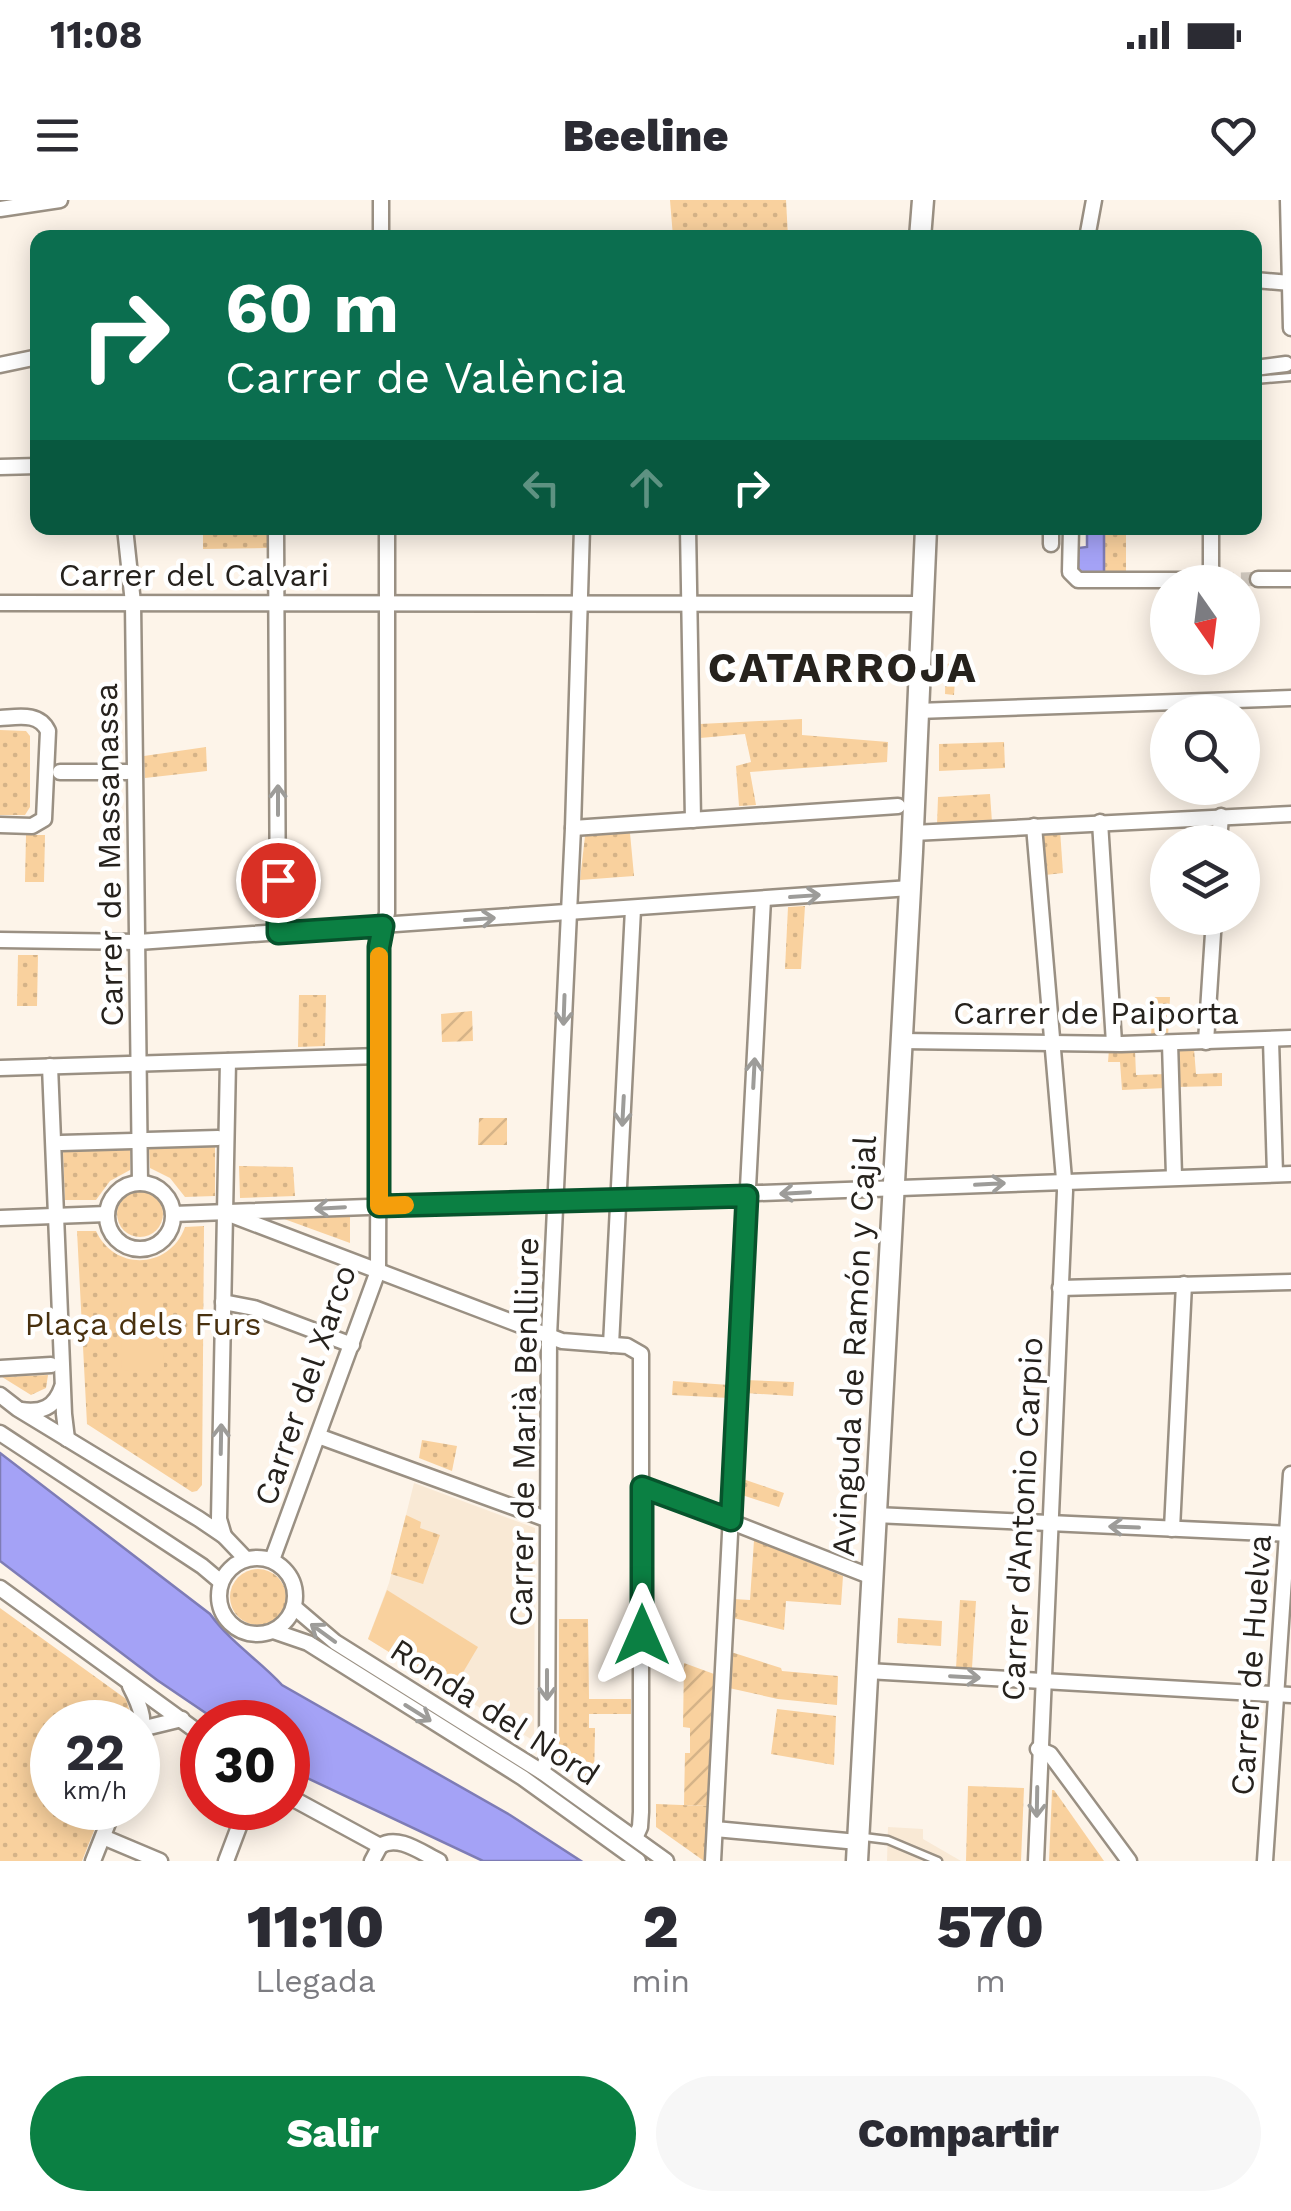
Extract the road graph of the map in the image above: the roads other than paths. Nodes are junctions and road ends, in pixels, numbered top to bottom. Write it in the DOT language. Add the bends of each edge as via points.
graph roads {
  1 [pos="60,200"];
  2 [pos="382,200"];
  3 [pos="923,200"];
  4 [pos="1094,200"];
  5 [pos="1288,200"];
  6 [pos="0,208"];
  7 [pos="381,230"];
  8 [pos="921,230"];
  9 [pos="1088,230"];
  10 [pos="1262,281"];
  11 [pos="1291,283"];
  12 [pos="1291,328"];
  13 [pos="30,359"];
  14 [pos="0,365"];
  15 [pos="1262,368"];
  16 [pos="1289,370"];
  17 [pos="1262,378"];
  18 [pos="30,466"];
  19 [pos="0,467"];
  20 [pos="125,535"];
  21 [pos="276,535"];
  22 [pos="388,535"];
  23 [pos="582,535"];
  24 [pos="688,535"];
  25 [pos="926,535"];
  26 [pos="1051,535"];
  27 [pos="1071,535"];
  28 [pos="1212,535"];
  29 [pos="1051,544"];
  30 [pos="1260,579"];
  31 [pos="1291,579"];
  32 [pos="388,602"];
  33 [pos="581,602"];
  34 [pos="0,603"];
  35 [pos="133,603"];
  36 [pos="277,603"];
  37 [pos="689,604"];
  38 [pos="923,604"];
  39 [pos="1291,698"];
  40 [pos="917,711"];
  41 [pos="0,718"];
  42 [pos="60,772"];
  43 [pos="127,772"];
  44 [pos="898,806"];
  45 [pos="1291,814"];
  46 [pos="1221,816"];
  47 [pos="693,820"];
  48 [pos="1100,822"];
  49 [pos="0,825"];
  50 [pos="1221,825"];
  51 [pos="1034,826"];
  52 [pos="573,828"];
  53 [pos="912,834"];
  54 [pos="910,888"];
  55 [pos="763,898"];
  56 [pos="633,908"];
  57 [pos="568,913"];
  58 [pos="383,926"];
  59 [pos="278,933"];
  60 [pos="1213,935"];
  61 [pos="0,940"];
  62 [pos="138,942"];
  63 [pos="1291,1038"];
  64 [pos="1271,1040"];
  65 [pos="901,1041"];
  66 [pos="1206,1042"];
  67 [pos="1170,1043"];
  68 [pos="1054,1044"];
  69 [pos="1114,1044"];
  70 [pos="379,1056"];
  71 [pos="228,1061"];
  72 [pos="139,1064"];
  73 [pos="50,1066"];
  74 [pos="0,1068"];
  75 [pos="218,1138"];
  76 [pos="61,1143"];
  77 [pos="1274,1174"];
  78 [pos="1291,1174"];
  79 [pos="1174,1176"];
  80 [pos="1065,1180"];
  81 [pos="140,1183"];
  82 [pos="892,1189"];
  83 [pos="747,1196"];
  84 [pos="618,1200"];
  85 [pos="557,1202"];
  86 [pos="379,1206"];
  87 [pos="225,1212"];
  88 [pos="107,1214"];
  89 [pos="173,1214"];
  90 [pos="56,1215"];
  91 [pos="0,1218"];
  92 [pos="378,1271"];
  93 [pos="1291,1282"];
  94 [pos="1184,1284"];
  95 [pos="1060,1288"];
  96 [pos="223,1302"];
  97 [pos="549,1336"];
  98 [pos="352,1345"];
  99 [pos="611,1345"];
  100 [pos="51,1365"];
  101 [pos="0,1368"];
  102 [pos="63,1382"];
  103 [pos="0,1395"];
  104 [pos="18,1409"];
  105 [pos="0,1433"];
  106 [pos="318,1436"];
  107 [pos="68,1439"];
  108 [pos="1291,1474"];
  109 [pos="642,1487"];
  110 [pos="220,1501"];
  111 [pos="875,1516"];
  112 [pos="200,1519"];
  113 [pos="546,1520"];
  114 [pos="731,1520"];
  115 [pos="1049,1524"];
  116 [pos="1172,1529"];
  117 [pos="1289,1534"];
  118 [pos="224,1536"];
  119 [pos="190,1558"];
  120 [pos="272,1560"];
  121 [pos="240,1562"];
  122 [pos="872,1577"];
  123 [pos="221,1582"];
  124 [pos="0,1588"];
  125 [pos="294,1608"];
  126 [pos="273,1632"];
  127 [pos="867,1671"];
  128 [pos="128,1681"];
  129 [pos="1042,1681"];
  130 [pos="1284,1695"];
  131 [pos="137,1700"];
  132 [pos="180,1717"];
  133 [pos="1038,1749"];
  134 [pos="542,1772"];
  135 [pos="310,1808"];
  136 [pos="715,1829"];
  137 [pos="106,1830"];
  138 [pos="238,1830"];
  139 [pos="103,1837"];
  140 [pos="634,1838"];
  141 [pos="380,1846"];
  142 [pos="857,1846"];
  143 [pos="94,1861"];
  144 [pos="160,1861"];
  145 [pos="226,1861"];
  146 [pos="372,1861"];
  147 [pos="439,1861"];
  148 [pos="638,1861"];
  149 [pos="666,1861"];
  150 [pos="712,1861"];
  151 [pos="938,1861"];
  152 [pos="1036,1861"];
  153 [pos="1129,1861"];
  154 [pos="1265,1861"];
  1 -- 6 [label="street"];
  2 -- 7 [label="street"];
  3 -- 8 [label="street"];
  4 -- 9 [label="street"];
  5 -- 11 [label="street"];
  10 -- 11 [label="street"];
  11 -- 12 [label="street"];
  13 -- 14 [label="street"];
  15 -- 16 [label="street"];
  16 -- 17 [label="lane"];
  18 -- 19 [label="street"];
  20 -- 35 [label="street, Carrer de Massanassa"];
  21 -- 36 [label="street"];
  22 -- 32 [label="street, Carrer del Xarco"];
  23 -- 33 [label="street, Carrer de Marià Benlliure"];
  24 -- 37 [label="street"];
  25 -- 38 [label="street, Avinguda de Ramón y Cajal"];
  26 -- 29 [label="street"];
  27 -- 28 [label="street" via="1070,572 1078,580 1215,580"];
  30 -- 31 [label="street"];
  32 -- 33 [label="street, Carrer del Calvari"];
  32 -- 36 [label="street, Carrer del Calvari"];
  32 -- 58 [label="street, Carrer del Xarco"];
  33 -- 37 [label="street, Carrer del Calvari"];
  33 -- 52 [label="street, Carrer de Marià Benlliure"];
  34 -- 35 [label="street, Carrer del Calvari"];
  35 -- 36 [label="street, Carrer del Calvari"];
  35 -- 62 [label="street, Carrer de Massanassa"];
  59 -- 36 [label="street, one-way"];
  37 -- 38 [label="street, Carrer del Calvari"];
  37 -- 47 [label="street"];
  38 -- 40 [label="street, Avinguda de Ramón y Cajal"];
  39 -- 40 [label="street"];
  40 -- 53 [label="street, Avinguda de Ramón y Cajal"];
  41 -- 49 [label="street" via="34,717 48,731 44,819 32,826"];
  42 -- 43 [label="street"];
  44 -- 47 [label="street"];
  45 -- 46 [label="street"];
  46 -- 48 [label="street"];
  46 -- 50 [label="street"];
  47 -- 52 [label="street"];
  48 -- 51 [label="street"];
  48 -- 69 [label="street"];
  51 -- 53 [label="street"];
  51 -- 68 [label="street, Carrer d'Antonio Carpio"];
  52 -- 57 [label="street, Carrer de Marià Benlliure"];
  53 -- 54 [label="street, Avinguda de Ramón y Cajal"];
  55 -- 54 [label="street, one-way"];
  54 -- 65 [label="street, Avinguda de Ramón y Cajal"];
  55 -- 56 [label="street"];
  83 -- 55 [label="street, one-way"];
  56 -- 57 [label="street"];
  56 -- 84 [label="street, one-way"];
  58 -- 57 [label="street, one-way"];
  57 -- 85 [label="street, Carrer de Marià Benlliure, one-way"];
  58 -- 59 [label="street"];
  58 -- 70 [label="street, Carrer del Xarco"];
  59 -- 62 [label="street"];
  60 -- 66 [label="street"];
  61 -- 62 [label="street"];
  62 -- 72 [label="street, Carrer de Massanassa"];
  63 -- 64 [label="street, Carrer de Paiporta"];
  64 -- 66 [label="street, Carrer de Paiporta"];
  64 -- 77 [label="street"];
  65 -- 68 [label="street, Carrer de Paiporta"];
  65 -- 82 [label="street, Avinguda de Ramón y Cajal"];
  66 -- 67 [label="street, Carrer de Paiporta"];
  67 -- 69 [label="street, Carrer de Paiporta"];
  67 -- 79 [label="street"];
  68 -- 69 [label="street, Carrer de Paiporta"];
  68 -- 80 [label="street, Carrer d'Antonio Carpio"];
  70 -- 71 [label="street"];
  70 -- 86 [label="street, Carrer del Xarco"];
  71 -- 72 [label="street"];
  71 -- 87 [label="street"];
  72 -- 73 [label="street"];
  72 -- 81 [label="street, Carrer de Massanassa"];
  73 -- 74 [label="street"];
  73 -- 90 [label="street"];
  75 -- 76 [label="street"];
  77 -- 78 [label="street"];
  77 -- 79 [label="street"];
  79 -- 80 [label="street"];
  82 -- 80 [label="street, one-way"];
  80 -- 95 [label="street, Carrer d'Antonio Carpio"];
  81 -- 88 [label="street" via="122,1189"];
  81 -- 89 [label="street" via="159,1189"];
  82 -- 83 [label="street, one-way"];
  82 -- 111 [label="street, Avinguda de Ramón y Cajal"];
  83 -- 84 [label="street"];
  83 -- 114 [label="street"];
  84 -- 85 [label="street"];
  84 -- 99 [label="street"];
  85 -- 86 [label="street"];
  85 -- 97 [label="street, Carrer de Marià Benlliure"];
  86 -- 87 [label="street, one-way"];
  86 -- 92 [label="street, Carrer del Xarco"];
  87 -- 89 [label="street"];
  87 -- 92 [label="street"];
  87 -- 96 [label="street"];
  88 -- 89 [label="street" via="112,1234 140,1249 168,1235"];
  88 -- 90 [label="street"];
  90 -- 91 [label="street"];
  90 -- 102 [label="street"];
  92 -- 97 [label="street"];
  92 -- 98 [label="street, Carrer del Xarco"];
  93 -- 94 [label="street"];
  94 -- 95 [label="street"];
  94 -- 116 [label="street"];
  95 -- 115 [label="street, Carrer d'Antonio Carpio"];
  96 -- 98 [label="street"];
  110 -- 96 [label="street, one-way"];
  97 -- 99 [label="street"];
  97 -- 113 [label="street, Carrer de Marià Benlliure"];
  98 -- 106 [label="street, Carrer del Xarco"];
  99 -- 109 [label="street" via="638,1350 642,1360"];
  100 -- 101 [label="street"];
  102 -- 104 [label="street" via="49,1407"];
  102 -- 107 [label="street"];
  103 -- 104 [label="street"];
  104 -- 107 [label="street"];
  105 -- 119 [label="street"];
  106 -- 113 [label="street"];
  106 -- 120 [label="street, Carrer del Xarco"];
  107 -- 112 [label="street"];
  108 -- 117 [label="street, Carrer de Huelva"];
  109 -- 114 [label="street"];
  109 -- 140 [label="street" via="642,1812"];
  110 -- 112 [label="street"];
  110 -- 118 [label="street"];
  111 -- 115 [label="street"];
  111 -- 122 [label="street, Avinguda de Ramón y Cajal"];
  112 -- 118 [label="street"];
  113 -- 134 [label="street, Carrer de Marià Benlliure, one-way"];
  114 -- 122 [label="street"];
  114 -- 136 [label="street"];
  116 -- 115 [label="street, one-way"];
  115 -- 129 [label="street, Carrer d'Antonio Carpio"];
  116 -- 117 [label="street"];
  117 -- 130 [label="street, Carrer de Huelva"];
  118 -- 121 [label="street"];
  119 -- 121 [label="street"];
  119 -- 123 [label="street"];
  120 -- 121 [label="street"];
  120 -- 125 [label="street" via="290,1575"];
  121 -- 123 [label="street"];
  122 -- 127 [label="street, Avinguda de Ramón y Cajal"];
  123 -- 126 [label="street" via="226,1619 248,1633"];
  124 -- 128 [label="street"];
  125 -- 126 [label="street"];
  134 -- 125 [label="street, Ronda del Nord, one-way" via="336,1642"];
  126 -- 148 [label="street, Ronda del Nord, one-way" via="308,1643 474,1747"];
  127 -- 129 [label="street, one-way"];
  127 -- 142 [label="street, Avinguda de Ramón y Cajal"];
  128 -- 131 [label="street"];
  128 -- 132 [label="street"];
  129 -- 130 [label="street"];
  129 -- 133 [label="street, Carrer d'Antonio Carpio"];
  130 -- 154 [label="street, Carrer de Huelva"];
  133 -- 152 [label="street, Carrer d'Antonio Carpio, one-way"];
  133 -- 153 [label="street" via="1050,1754"];
  134 -- 140 [label="street, Ronda del Nord"];
  135 -- 141 [label="street"];
  136 -- 142 [label="street"];
  136 -- 150 [label="street"];
  137 -- 139 [label="street"];
  138 -- 145 [label="street"];
  139 -- 143 [label="street"];
  139 -- 144 [label="street"];
  140 -- 149 [label="street, Ronda del Nord"];
  141 -- 146 [label="street"];
  141 -- 147 [label="street" via="397,1841"];
  142 -- 151 [label="lane" via="888,1840"];
}
